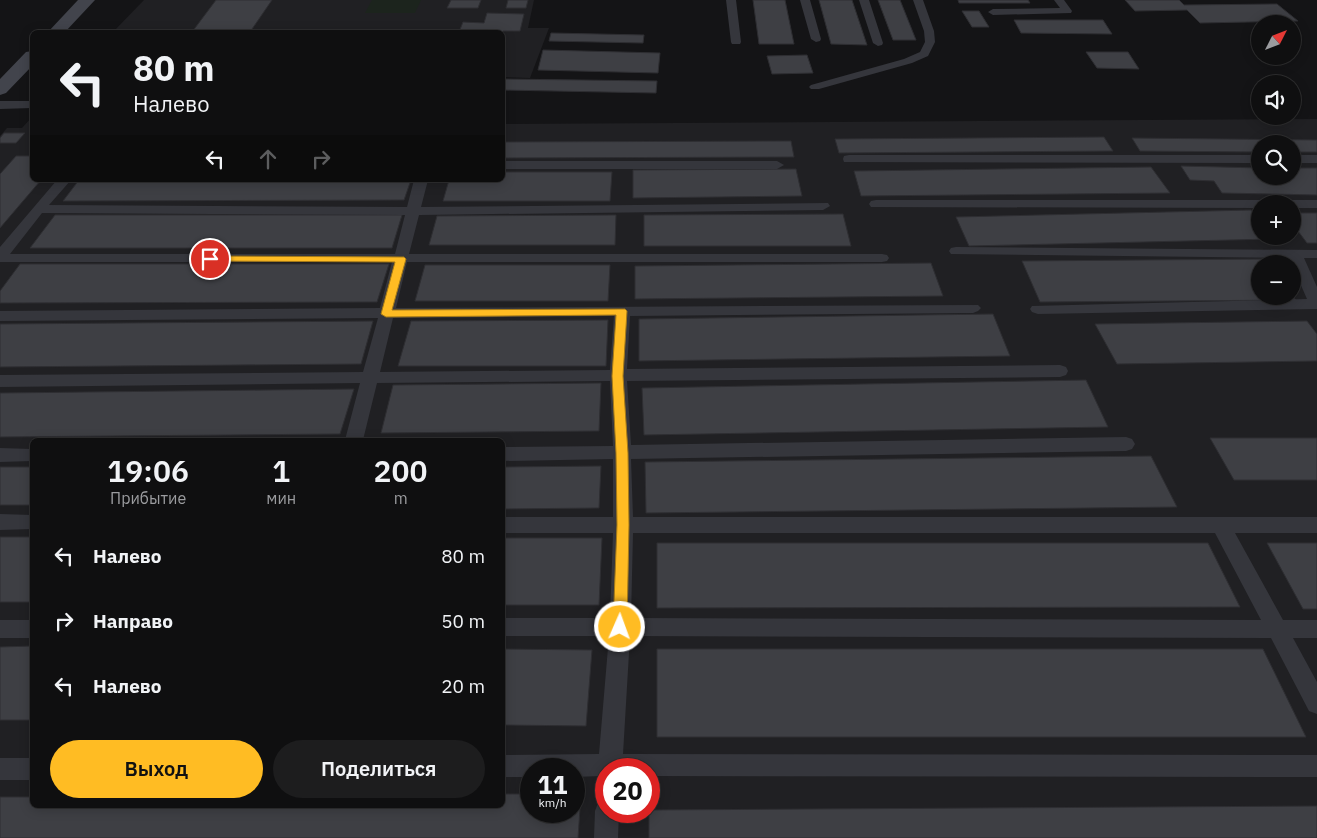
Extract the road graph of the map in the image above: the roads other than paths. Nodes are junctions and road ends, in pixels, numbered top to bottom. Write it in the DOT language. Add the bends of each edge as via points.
graph roads {
  1 [pos="87,0"];
  2 [pos="731,0"];
  3 [pos="805,0"];
  4 [pos="864,0"];
  5 [pos="918,0"];
  6 [pos="1059,0"];
  7 [pos="993,12"];
  8 [pos="58,30"];
  9 [pos="816,39"];
  10 [pos="736,42"];
  11 [pos="878,43"];
  12 [pos="30,58"];
  13 [pos="815,88"];
  14 [pos="0,89"];
  15 [pos="0,105"];
  16 [pos="30,105"];
  17 [pos="849,159"];
  18 [pos="1251,159"];
  19 [pos="1301,159"];
  20 [pos="1317,159"];
  21 [pos="505,165"];
  22 [pos="777,165"];
  23 [pos="62,182"];
  24 [pos="420,182"];
  25 [pos="876,204"];
  26 [pos="1317,204"];
  27 [pos="822,206"];
  28 [pos="38,209"];
  29 [pos="413,211"];
  30 [pos="956,251"];
  31 [pos="1295,254"];
  32 [pos="1317,254"];
  33 [pos="0,258"];
  34 [pos="882,258"];
  35 [pos="401,259"];
  36 [pos="1317,304"];
  37 [pos="973,308"];
  38 [pos="1038,309"];
  39 [pos="622,311"];
  40 [pos="386,314"];
  41 [pos="0,316"];
  42 [pos="1060,371"];
  43 [pos="618,376"];
  44 [pos="370,378"];
  45 [pos="0,382"];
  46 [pos="355,438"];
  47 [pos="1126,444"];
  48 [pos="622,453"];
  49 [pos="505,454"];
  50 [pos="0,455"];
  51 [pos="30,455"];
  52 [pos="0,522"];
  53 [pos="30,522"];
  54 [pos="505,525"];
  55 [pos="623,525"];
  56 [pos="1221,525"];
  57 [pos="1317,525"];
  58 [pos="505,627"];
  59 [pos="620,627"];
  60 [pos="0,629"];
  61 [pos="30,629"];
  62 [pos="1277,629"];
  63 [pos="1317,629"];
  64 [pos="1317,704"];
  65 [pos="611,758"];
  66 [pos="505,766"];
  67 [pos="1317,766"];
  68 [pos="595,767"];
  69 [pos="660,767"];
  70 [pos="0,769"];
  71 [pos="30,769"];
  72 [pos="607,823"];
  73 [pos="606,838"];
  1 -- 8 [label="street"];
  2 -- 10 [label="lane"];
  3 -- 9 [label="lane"];
  4 -- 11 [label="lane"];
  5 -- 13 [label="lane" via="929,31 930,42 924,54"];
  6 -- 7 [label="lane" via="1067,11"];
  12 -- 14 [label="street"];
  15 -- 16 [label="lane"];
  17 -- 18 [label="lane"];
  19 -- 20 [label="lane"];
  21 -- 22 [label="lane"];
  23 -- 28 [label="lane"];
  24 -- 29 [label="lane"];
  25 -- 26 [label="lane"];
  27 -- 29 [label="lane"];
  28 -- 29 [label="lane"];
  28 -- 33 [label="lane"];
  29 -- 35 [label="lane"];
  30 -- 31 [label="lane"];
  31 -- 32 [label="lane"];
  31 -- 36 [label="lane"];
  33 -- 35 [label="lane"];
  34 -- 35 [label="lane"];
  35 -- 40 [label="lane"];
  36 -- 38 [label="lane"];
  37 -- 39 [label="lane"];
  39 -- 40 [label="lane"];
  39 -- 43 [label="lane"];
  40 -- 41 [label="lane"];
  40 -- 44 [label="lane"];
  42 -- 43 [label="lane"];
  43 -- 44 [label="lane"];
  43 -- 48 [label="lane"];
  44 -- 45 [label="lane"];
  44 -- 46 [label="lane"];
  47 -- 48 [label="lane"];
  48 -- 49 [label="lane"];
  48 -- 55 [label="lane"];
  50 -- 51 [label="lane"];
  52 -- 53 [label="lane"];
  54 -- 55 [label="lane"];
  55 -- 56 [label="lane"];
  55 -- 59 [label="lane"];
  56 -- 57 [label="lane"];
  56 -- 62 [label="lane"];
  58 -- 59 [label="lane"];
  59 -- 62 [label="lane"];
  59 -- 65 [label="lane"];
  60 -- 61 [label="lane"];
  62 -- 63 [label="lane"];
  62 -- 64 [label="lane"];
  66 -- 68 [label="lane"];
  67 -- 69 [label="lane"];
  70 -- 71 [label="lane"];
  72 -- 73 [label="lane"];
}
